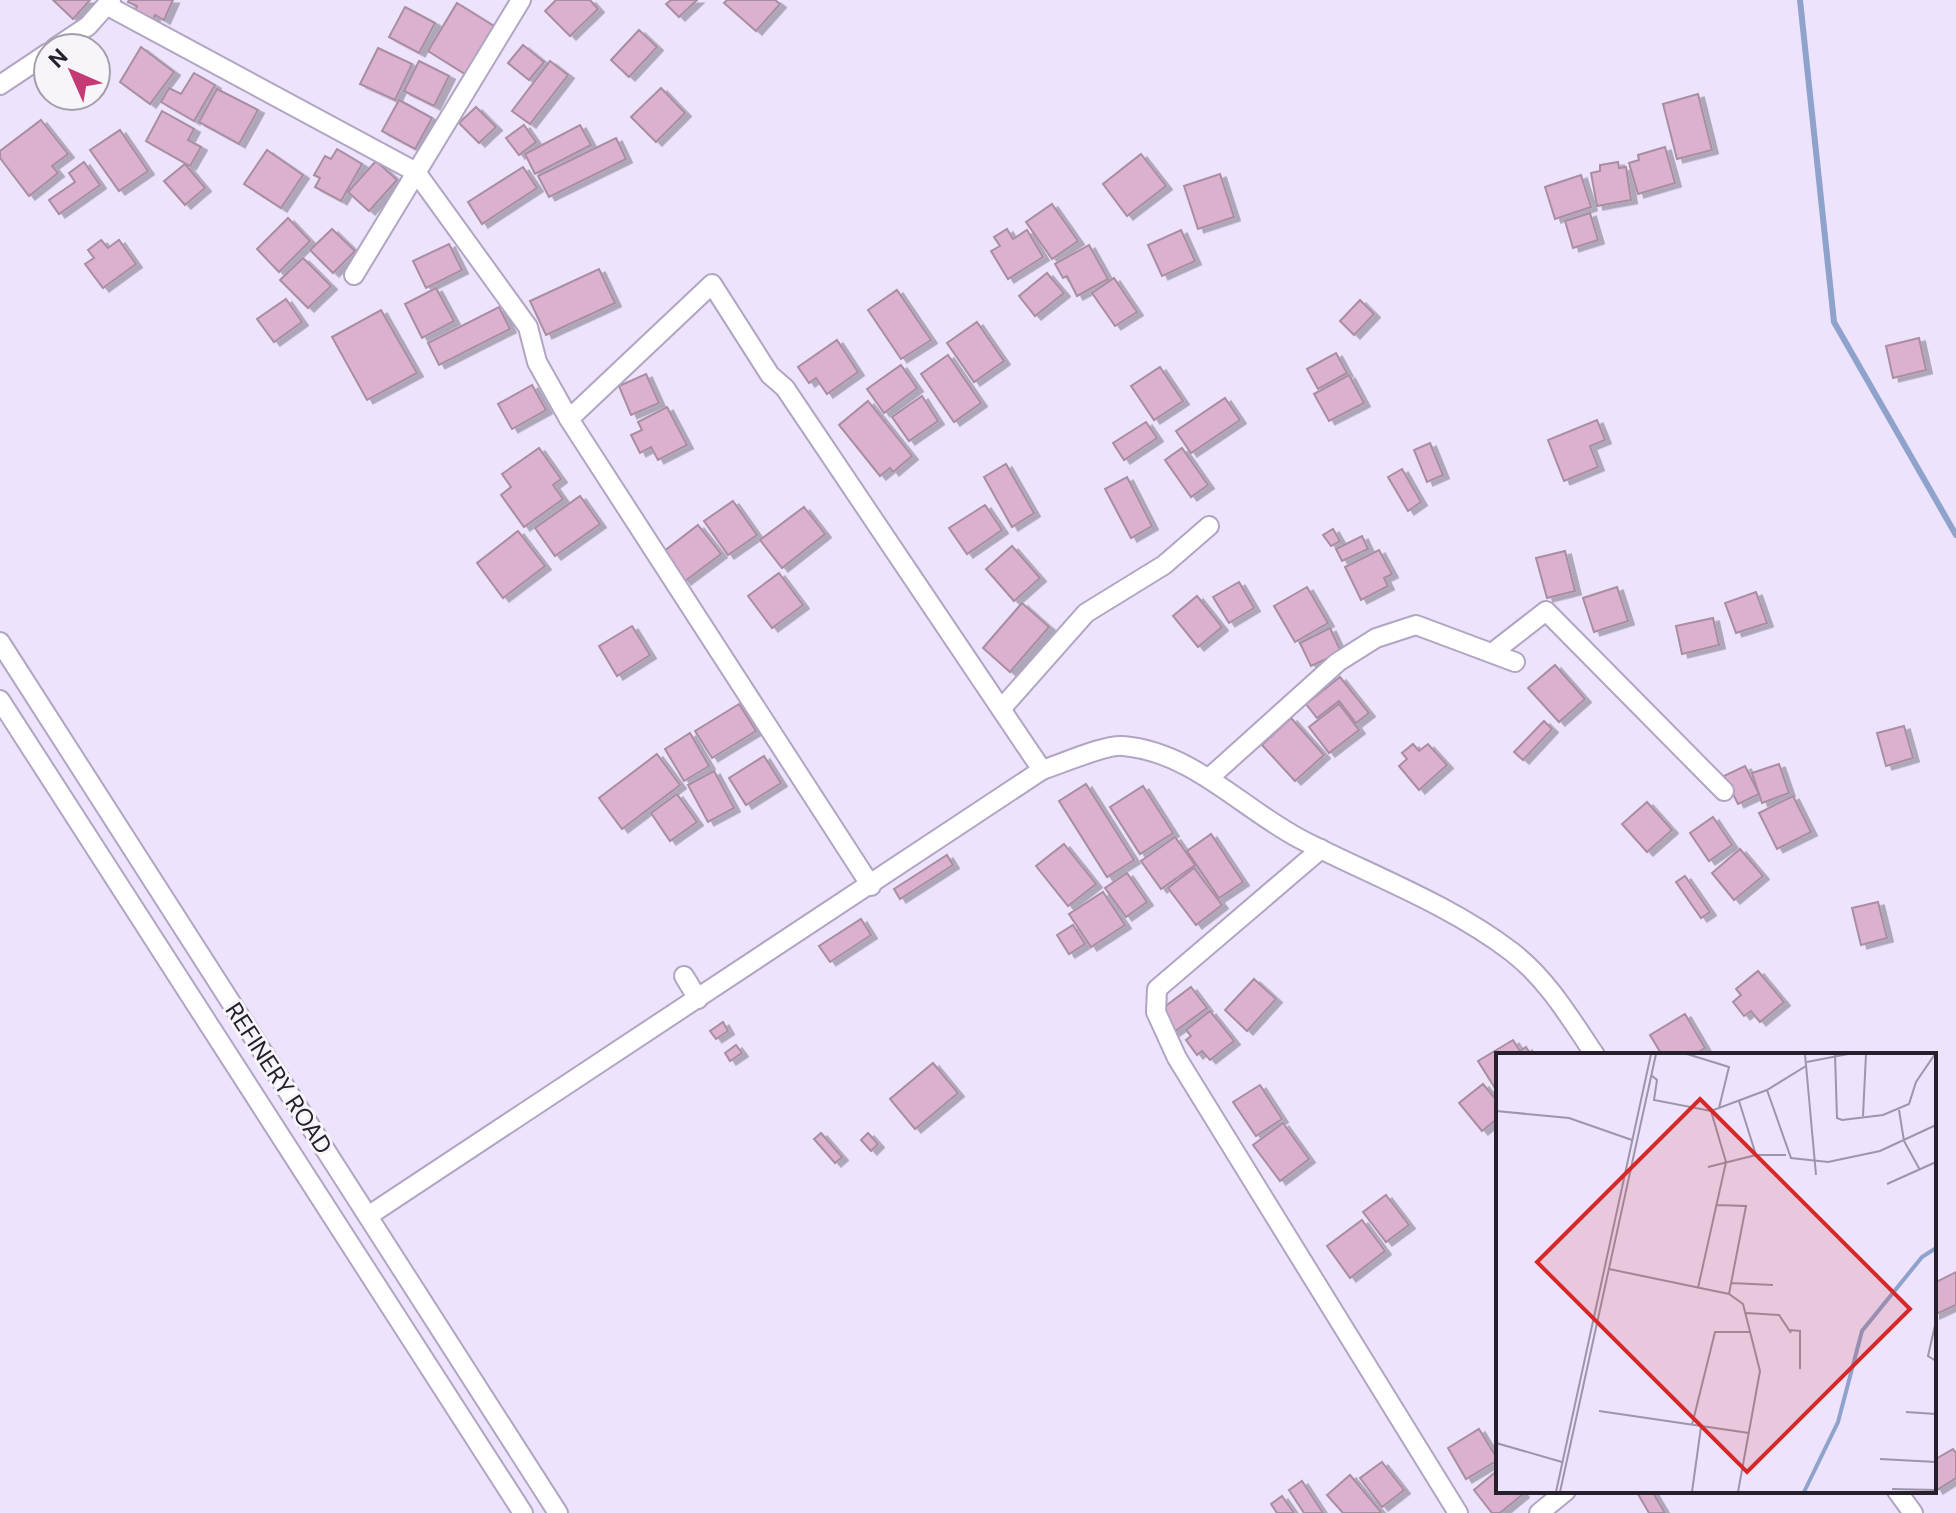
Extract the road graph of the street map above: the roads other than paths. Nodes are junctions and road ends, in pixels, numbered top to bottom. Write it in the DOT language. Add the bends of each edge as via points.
graph roads {
  1 [pos="521,0"];
  2 [pos="110,3"];
  3 [pos="79,32"];
  4 [pos="32,64"];
  5 [pos="0,85"];
  6 [pos="416,172"];
  7 [pos="354,275"];
  8 [pos="569,419"];
  9 [pos="1209,526"];
  10 [pos="0,642"];
  11 [pos="1492,653"];
  12 [pos="1515,662"];
  13 [pos="0,700"];
  14 [pos="1001,709"];
  15 [pos="1042,770"];
  16 [pos="1209,778"];
  17 [pos="1724,791"];
  18 [pos="1321,849"];
  19 [pos="871,886"];
  20 [pos="684,976"];
  21 [pos="698,999"];
  22 [pos="1594,1053"];
  23 [pos="368,1216"];
  24 [pos="1564,1493"];
  25 [pos="1898,1493"];
  26 [pos="523,1513"];
  27 [pos="558,1513"];
  28 [pos="1458,1513"];
  29 [pos="1539,1513"];
  30 [pos="1913,1513"];
  1 -- 6 [label="street"];
  2 -- 3 [label="street"];
  2 -- 6 [label="street"];
  4 -- 5 [label="street"];
  6 -- 7 [label="street"];
  6 -- 8 [label="street" via="528,327 537,362"];
  8 -- 14 [label="street" via="712,284"];
  8 -- 19 [label="street"];
  9 -- 14 [label="street" via="1164,565 1086,613"];
  10 -- 23 [label="street, REFINERY ROAD"];
  11 -- 12 [label="street"];
  11 -- 16 [label="street" via="1416,625 1376,638 1338,662"];
  11 -- 17 [label="street" via="1546,611"];
  13 -- 26 [label="street, REFINERY ROAD"];
  14 -- 15 [label="street"];
  15 -- 16 [label="street" via="1119,745 1153,751"];
  15 -- 19 [label="street"];
  16 -- 18 [label="street"];
  18 -- 22 [label="street" via="1451,914 1512,952 1549,986"];
  18 -- 28 [label="street" via="1157,989 1156,1012 1177,1058"];
  19 -- 21 [label="street"];
  20 -- 21 [label="street"];
  21 -- 23 [label="street"];
  23 -- 27 [label="street, REFINERY ROAD"];
  24 -- 29 [label="street"];
  25 -- 30 [label="street"];
}
